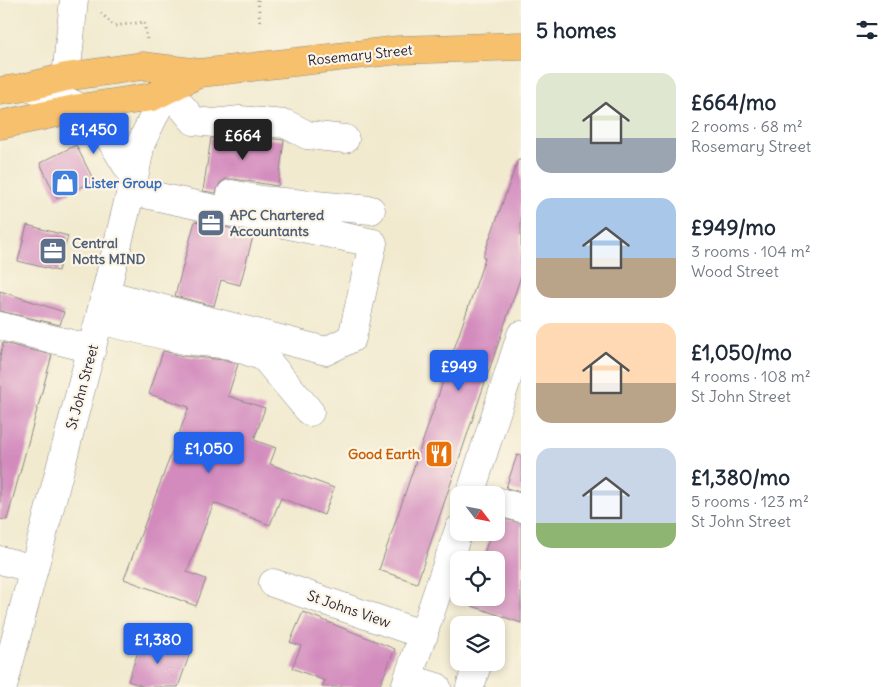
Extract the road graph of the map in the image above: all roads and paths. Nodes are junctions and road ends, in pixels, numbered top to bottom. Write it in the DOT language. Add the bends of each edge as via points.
graph roads {
  1 [pos="74,0"];
  2 [pos="258,0"];
  3 [pos="101,6"];
  4 [pos="260,24"];
  5 [pos="147,43"];
  6 [pos="521,46"];
  7 [pos="200,73"];
  8 [pos="66,77"];
  9 [pos="13,89"];
  10 [pos="167,89"];
  11 [pos="80,108"];
  12 [pos="0,125"];
  13 [pos="345,139"];
  14 [pos="132,185"];
  15 [pos="371,210"];
  16 [pos="106,294"];
  17 [pos="99,320"];
  18 [pos="0,326"];
  19 [pos="521,335"];
  20 [pos="92,349"];
  21 [pos="310,412"];
  22 [pos="482,486"];
  23 [pos="505,503"];
  24 [pos="521,508"];
  25 [pos="455,541"];
  26 [pos="0,560"];
  27 [pos="34,569"];
  28 [pos="273,583"];
  29 [pos="424,635"];
  30 [pos="475,671"];
  31 [pos="407,682"];
  32 [pos="3,687"];
  33 [pos="437,687"];
  34 [pos="470,687"];
  1 -- 8 [label="street"];
  2 -- 4 [label="path"];
  3 -- 5 [label="path" via="101,12 114,26 144,22"];
  6 -- 7 [label="highway, Rosemary Street" via="399,50"];
  7 -- 8 [label="highway, Rosemary Street" via="142,66"];
  7 -- 10 [label="highway, Rosemary Street"];
  8 -- 9 [label="highway, Rosemary Street"];
  9 -- 11 [label="street" via="53,96"];
  10 -- 11 [label="highway, Rosemary Street" via="152,97"];
  10 -- 13 [label="street" via="194,121 286,124 307,135"];
  10 -- 14 [label="street, St John Street" via="141,143"];
  11 -- 12 [label="highway, Rosemary Street"];
  11 -- 14 [label="street" via="108,137"];
  14 -- 15 [label="street" via="160,178 261,200"];
  14 -- 16 [label="street, St John Street"];
  14 -- 16 [label="street" via="373,243 352,338 326,351"];
  16 -- 17 [label="street, St John Street"];
  17 -- 20 [label="street, St John Street"];
  17 -- 21 [label="street" via="185,340 230,345 264,357"];
  18 -- 20 [label="street"];
  19 -- 22 [label="street"];
  20 -- 27 [label="street, St John Street"];
  23 -- 24 [label="street"];
  25 -- 29 [label="street"];
  26 -- 27 [label="street"];
  27 -- 32 [label="street, St John Street"];
  28 -- 29 [label="street, St Johns View"];
  29 -- 31 [label="street"];
  30 -- 34 [label="street"];
  31 -- 33 [label="street"];
}
